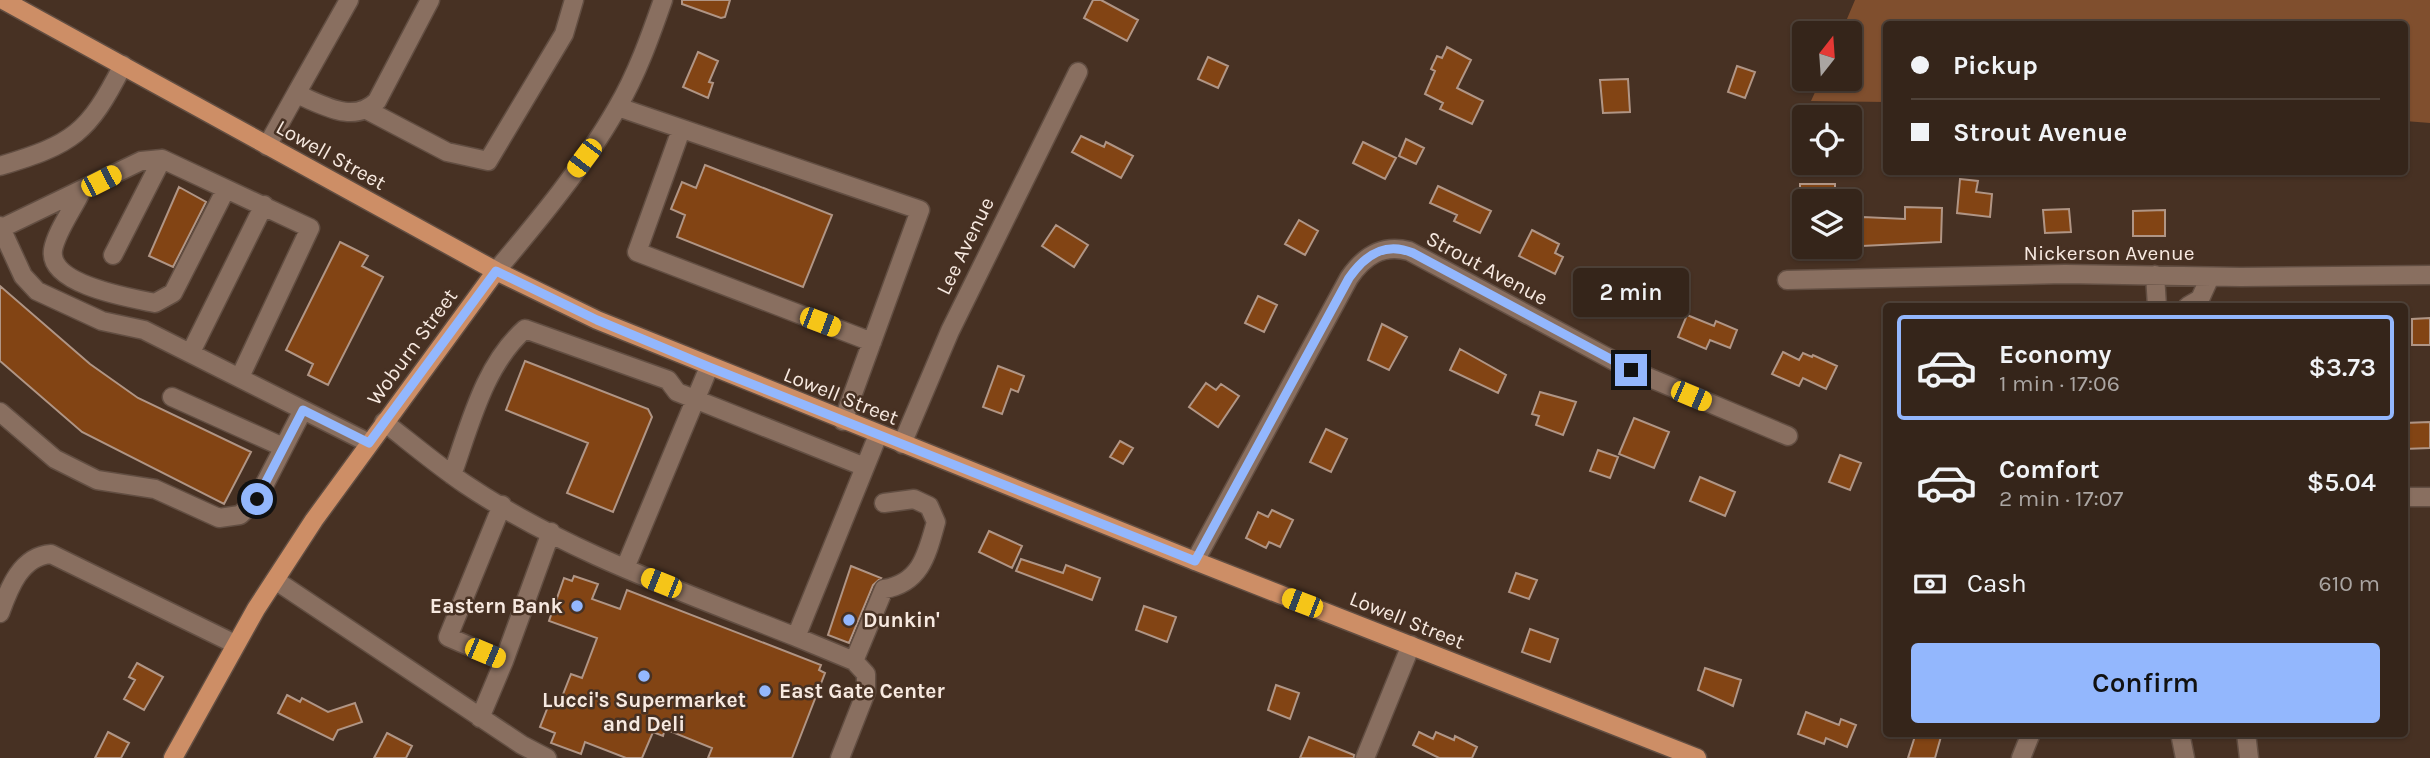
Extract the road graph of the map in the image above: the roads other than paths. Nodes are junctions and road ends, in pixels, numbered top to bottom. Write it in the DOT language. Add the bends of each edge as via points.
graph roads {
  1 [pos="3,0"];
  2 [pos="349,0"];
  3 [pos="430,0"];
  4 [pos="574,0"];
  5 [pos="663,0"];
  6 [pos="123,65"];
  7 [pos="1077,72"];
  8 [pos="296,94"];
  9 [pos="618,107"];
  10 [pos="365,109"];
  11 [pos="681,130"];
  12 [pos="267,146"];
  13 [pos="162,159"];
  14 [pos="0,166"];
  15 [pos="226,189"];
  16 [pos="81,192"];
  17 [pos="264,205"];
  18 [pos="0,228"];
  19 [pos="113,255"];
  20 [pos="496,271"];
  21 [pos="2155,275"];
  22 [pos="2430,275"];
  23 [pos="2210,277"];
  24 [pos="1787,280"];
  25 [pos="2157,303"];
  26 [pos="2193,303"];
  27 [pos="872,342"];
  28 [pos="191,352"];
  29 [pos="677,354"];
  30 [pos="709,367"];
  31 [pos="240,377"];
  32 [pos="668,380"];
  33 [pos="172,397"];
  34 [pos="696,398"];
  35 [pos="303,410"];
  36 [pos="0,412"];
  37 [pos="843,421"];
  38 [pos="384,422"];
  39 [pos="878,435"];
  40 [pos="1788,436"];
  41 [pos="369,443"];
  42 [pos="902,444"];
  43 [pos="283,447"];
  44 [pos="865,467"];
  45 [pos="452,475"];
  46 [pos="2408,497"];
  47 [pos="2430,497"];
  48 [pos="884,503"];
  49 [pos="502,505"];
  50 [pos="551,532"];
  51 [pos="1195,561"];
  52 [pos="625,568"];
  53 [pos="275,580"];
  54 [pos="2,601"];
  55 [pos="796,638"];
  56 [pos="235,644"];
  57 [pos="1410,645"];
  58 [pos="504,661"];
  59 [pos="854,661"];
  60 [pos="480,718"];
  61 [pos="2029,737"];
  62 [pos="2181,737"];
  63 [pos="2246,737"];
  64 [pos="173,758"];
  65 [pos="547,758"];
  66 [pos="840,758"];
  67 [pos="1365,758"];
  68 [pos="1697,758"];
  69 [pos="2021,758"];
  70 [pos="2185,758"];
  71 [pos="2249,758"];
  1 -- 6 [label="main road, Lowell Street"];
  2 -- 8 [label="street"];
  3 -- 10 [label="street" via="379,97"];
  4 -- 10 [label="street" via="564,34 488,161 447,152"];
  5 -- 9 [label="street, Woburn Street"];
  6 -- 12 [label="main road, Lowell Street"];
  6 -- 14 [label="street" via="106,99 74,137 48,151"];
  7 -- 42 [label="street, Lee Avenue" via="960,310"];
  8 -- 10 [label="street" via="348,114"];
  8 -- 12 [label="street"];
  9 -- 11 [label="street"];
  9 -- 20 [label="street, Woburn Street" via="531,230"];
  11 -- 27 [label="street" via="637,252"];
  11 -- 27 [label="street" via="920,210"];
  12 -- 20 [label="main road, Lowell Street"];
  13 -- 15 [label="street"];
  13 -- 16 [label="street" via="141,161"];
  13 -- 19 [label="street"];
  15 -- 16 [label="street" via="173,293 155,303 104,292 54,264 53,249"];
  15 -- 17 [label="street"];
  16 -- 18 [label="street"];
  17 -- 28 [label="street"];
  17 -- 31 [label="street" via="310,228"];
  18 -- 28 [label="street" via="23,276 37,291 102,321 144,330"];
  20 -- 29 [label="main road, Lowell Street"];
  20 -- 38 [label="main road, Woburn Street"];
  21 -- 23 [label="street, Nickerson Avenue"];
  21 -- 24 [label="street, Nickerson Avenue"];
  21 -- 25 [label="street"];
  22 -- 23 [label="street, Nickerson Avenue"];
  23 -- 26 [label="street" via="2200,299"];
  27 -- 37 [label="street"];
  28 -- 31 [label="street"];
  29 -- 30 [label="main road, Lowell Street"];
  29 -- 32 [label="street"];
  30 -- 34 [label="street"];
  30 -- 37 [label="main road, Lowell Street"];
  31 -- 35 [label="street"];
  32 -- 34 [label="street" via="677,392"];
  32 -- 45 [label="street" via="524,329 506,345 479,398"];
  33 -- 43 [label="street"];
  34 -- 44 [label="street"];
  34 -- 52 [label="street"];
  35 -- 41 [label="street"];
  35 -- 43 [label="street"];
  36 -- 43 [label="street" via="55,459 97,480 155,489 219,518 240,515 257,499"];
  37 -- 39 [label="main road, Lowell Street"];
  38 -- 41 [label="main road, Woburn Street"];
  38 -- 45 [label="street"];
  39 -- 42 [label="main road, Lowell Street"];
  39 -- 44 [label="street"];
  40 -- 51 [label="street, Strout Avenue" via="1631,370 1413,253 1381,250 1364,259 1349,278"];
  41 -- 53 [label="main road, Woburn Street"];
  42 -- 51 [label="main road, Lowell Street"];
  44 -- 55 [label="street"];
  45 -- 49 [label="street"];
  46 -- 47 [label="street"];
  48 -- 59 [label="street" via="914,499 929,506 936,522 918,571 902,586 884,589"];
  49 -- 50 [label="street"];
  49 -- 58 [label="street" via="448,637"];
  50 -- 52 [label="street"];
  50 -- 58 [label="street"];
  51 -- 57 [label="main road, Lowell Street"];
  52 -- 55 [label="street"];
  53 -- 56 [label="main road, Woburn Street"];
  53 -- 60 [label="street"];
  54 -- 56 [label="street" via="27,562 51,554"];
  55 -- 59 [label="street"];
  56 -- 64 [label="main road, Woburn Street"];
  57 -- 67 [label="street"];
  57 -- 68 [label="main road, Lowell Street"];
  58 -- 60 [label="street"];
  59 -- 66 [label="street" via="866,674 868,687"];
  60 -- 65 [label="street"];
  61 -- 69 [label="street"];
  62 -- 70 [label="street"];
  63 -- 71 [label="street"];
}
